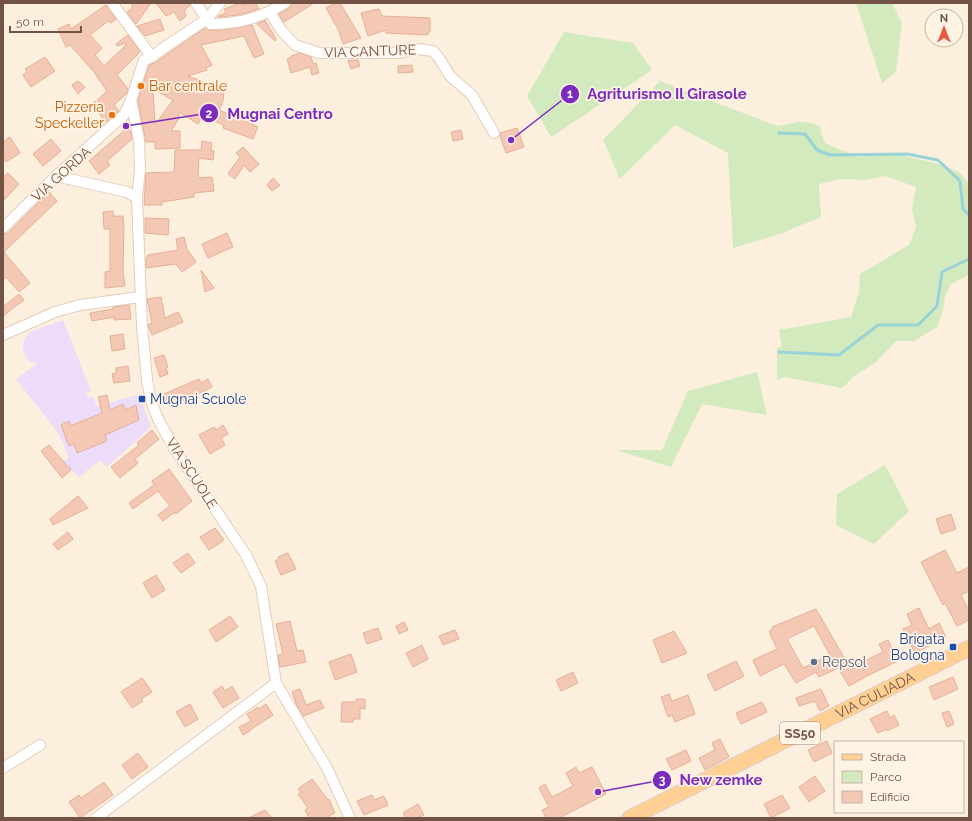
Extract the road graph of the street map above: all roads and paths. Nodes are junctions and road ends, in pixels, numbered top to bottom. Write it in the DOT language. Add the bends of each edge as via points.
graph roads {
  1 [pos="112,3"];
  2 [pos="196,3"];
  3 [pos="220,3"];
  4 [pos="285,3"];
  5 [pos="270,12"];
  6 [pos="207,19"];
  7 [pos="152,57"];
  8 [pos="131,100"];
  9 [pos="494,133"];
  10 [pos="56,176"];
  11 [pos="137,198"];
  12 [pos="3,228"];
  13 [pos="140,297"];
  14 [pos="3,335"];
  15 [pos="969,648"];
  16 [pos="276,683"];
  17 [pos="40,745"];
  18 [pos="3,768"];
  19 [pos="96,818"];
  20 [pos="350,818"];
  21 [pos="630,818"];
  1 -- 7 [label="street"];
  2 -- 6 [label="street"];
  3 -- 6 [label="street"];
  4 -- 5 [label="street"];
  5 -- 6 [label="street" via="248,20 220,24 210,24"];
  5 -- 9 [label="street, VIA CANTURE" via="294,45 319,53 398,53 417,49 433,51 450,76 472,95"];
  6 -- 7 [label="street"];
  7 -- 8 [label="street" via="144,60"];
  8 -- 10 [label="street, VIA GORDA" via="124,115"];
  8 -- 11 [label="street, VIA SCUOLE" via="139,140"];
  10 -- 11 [label="street" via="127,192"];
  10 -- 12 [label="street, VIA GORDA"];
  11 -- 13 [label="street, VIA SCUOLE"];
  13 -- 14 [label="street" via="80,305 55,312"];
  13 -- 16 [label="street, VIA SCUOLE" via="151,400 174,448 246,555 261,586"];
  15 -- 21 [label="main road, VIA CULIADA / SS50"];
  16 -- 19 [label="street"];
  16 -- 20 [label="street, VIA SCUOLE" via="327,768"];
  17 -- 18 [label="street"];
}
